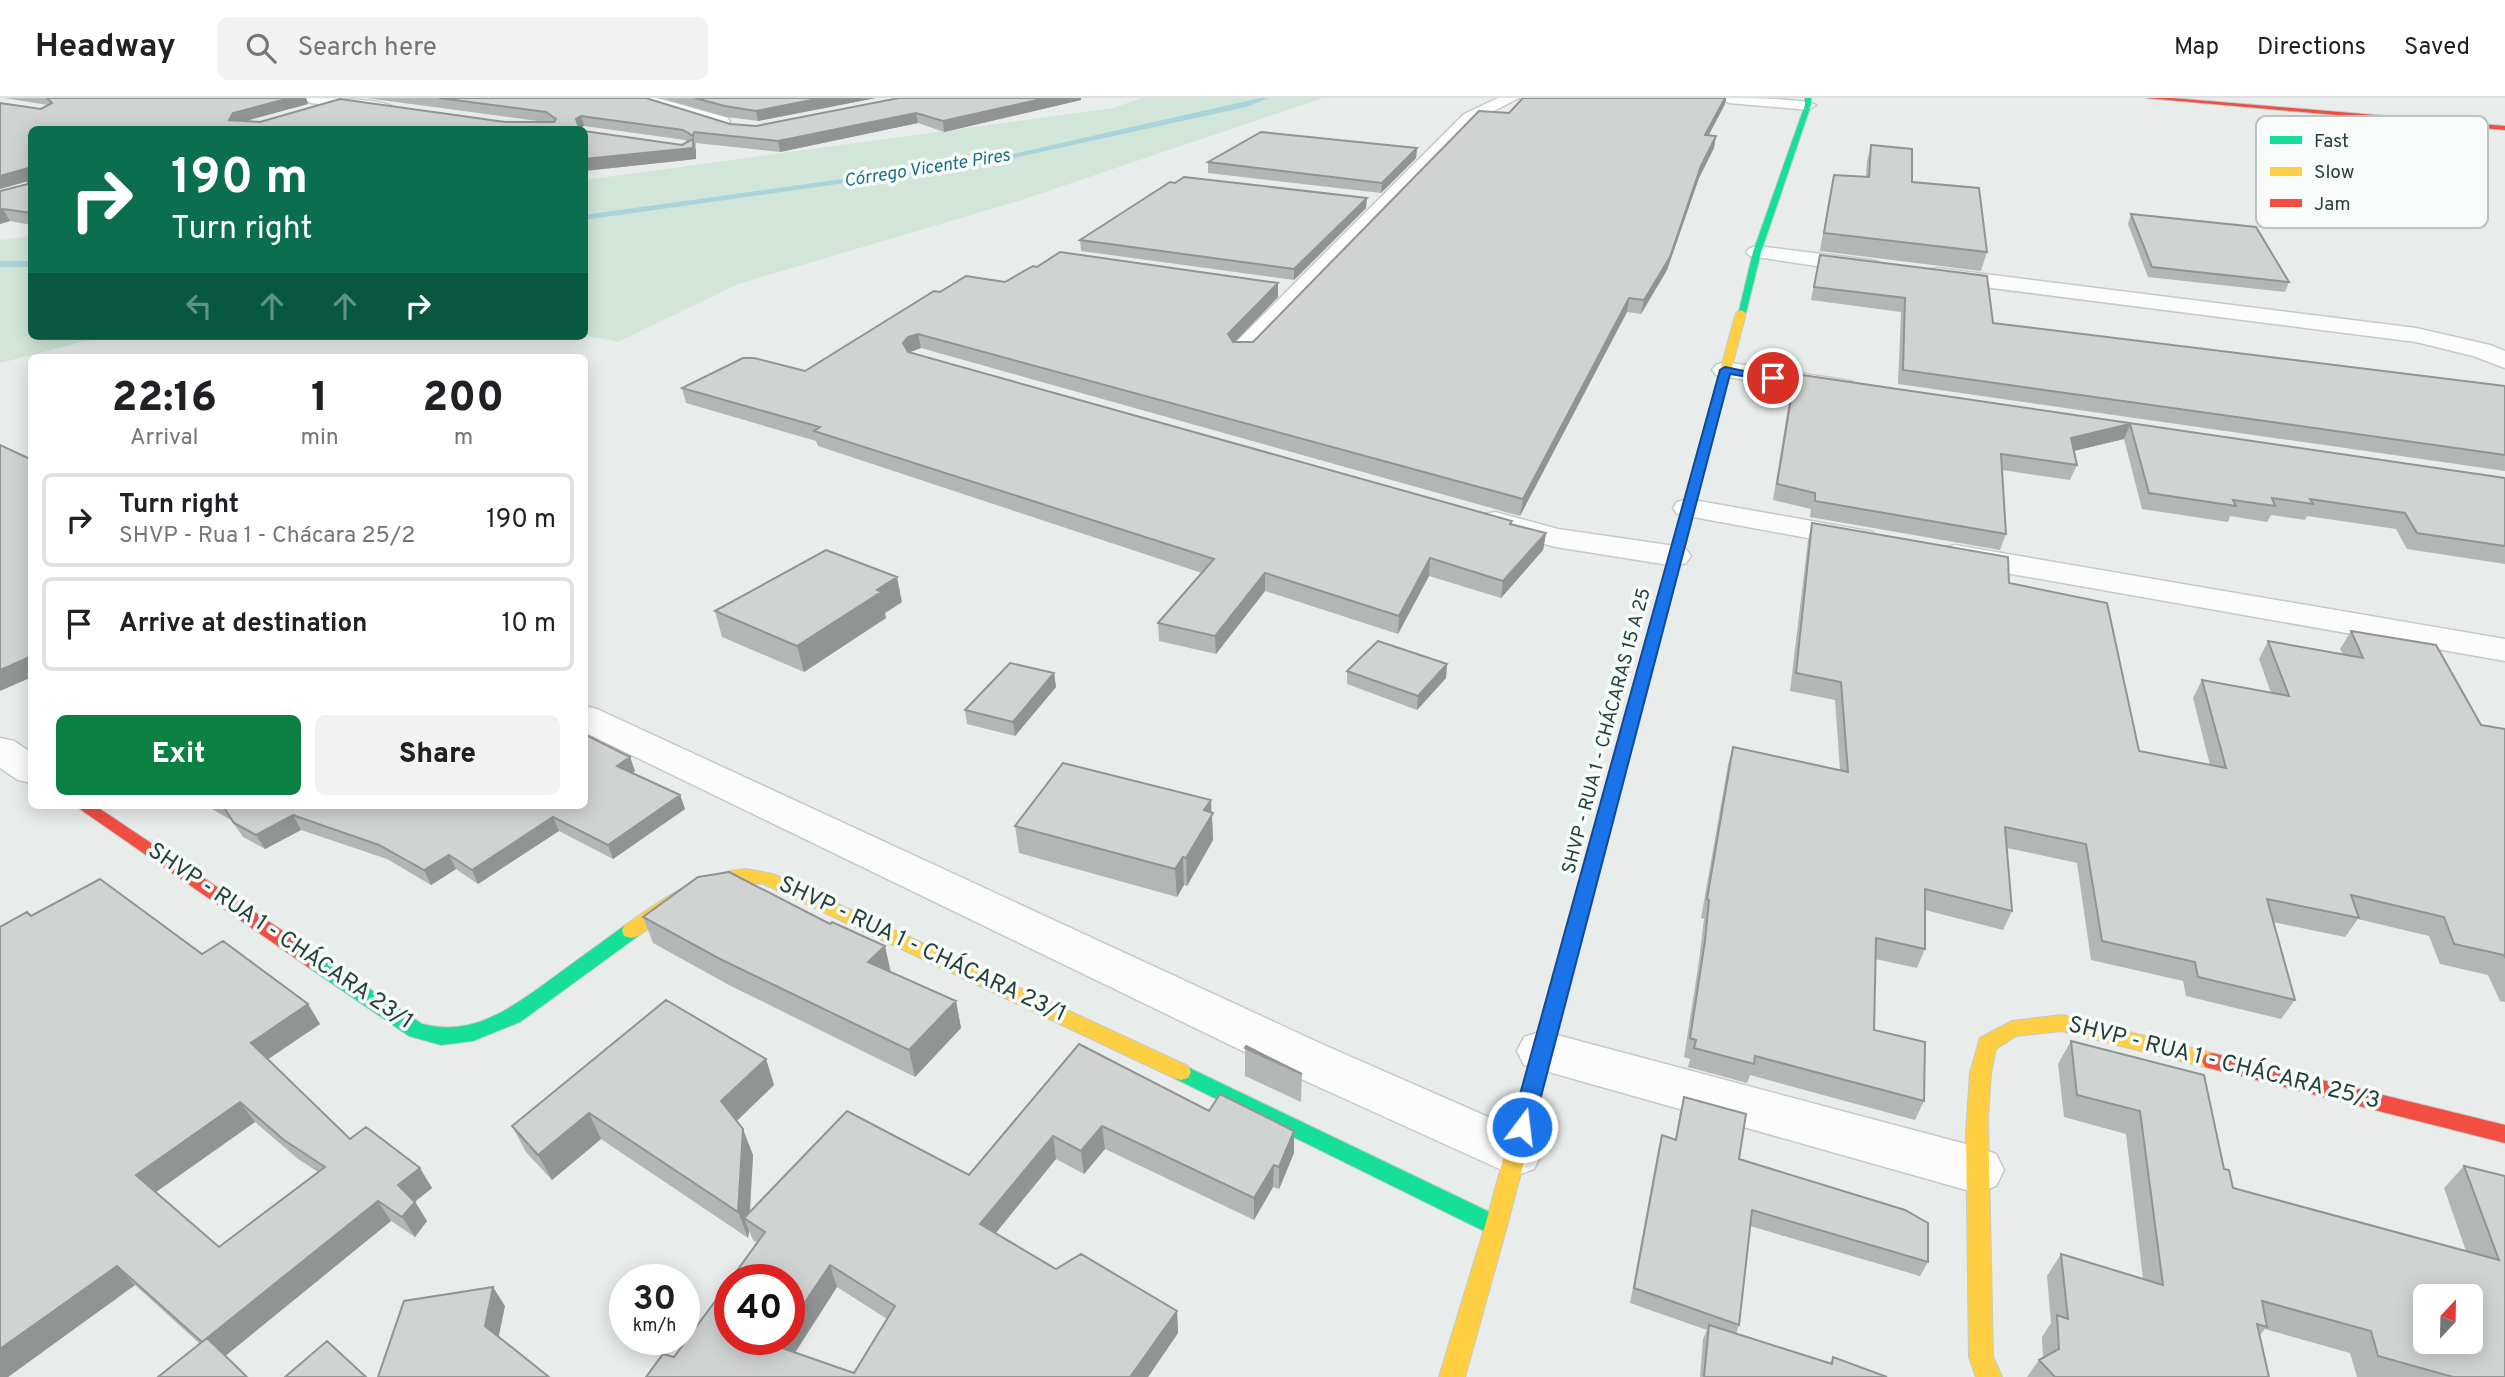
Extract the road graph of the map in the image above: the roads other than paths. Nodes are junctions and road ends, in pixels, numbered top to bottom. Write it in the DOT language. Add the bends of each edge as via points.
graph roads {
  1 [pos="640,98"];
  2 [pos="1511,98"];
  3 [pos="1728,98"];
  4 [pos="2149,98"];
  5 [pos="1808,102"];
  6 [pos="309,105"];
  7 [pos="397,109"];
  8 [pos="2363,116"];
  9 [pos="739,128"];
  10 [pos="1359,199"];
  11 [pos="1387,202"];
  12 [pos="1757,252"];
  13 [pos="1891,270"];
  14 [pos="1918,273"];
  15 [pos="1273,287"];
  16 [pos="1300,291"];
  17 [pos="1242,349"];
  18 [pos="2505,360"];
  19 [pos="1725,370"];
  20 [pos="1865,391"];
  21 [pos="1688,508"];
  22 [pos="1463,512"];
  23 [pos="1889,543"];
  24 [pos="1930,551"];
  25 [pos="1675,556"];
  26 [pos="2505,650"];
  27 [pos="588,719"];
  28 [pos="0,750"];
  29 [pos="28,768"];
  30 [pos="88,809"];
  31 [pos="1542,1051"];
  32 [pos="2505,1134"];
  33 [pos="1516,1153"];
  34 [pos="1977,1170"];
  35 [pos="1496,1226"];
  36 [pos="1452,1377"];
  37 [pos="1989,1377"];
  1 -- 9 [label="street"];
  2 -- 11 [label="street" via="1470,117"];
  3 -- 5 [label="street"];
  4 -- 8 [label="street"];
  5 -- 12 [label="street, SHVP - RUA 1 - CHÁCARAS 15 A 25"];
  6 -- 7 [label="street" via="343,102"];
  10 -- 11 [label="street"];
  11 -- 16 [label="street"];
  12 -- 13 [label="street"];
  12 -- 19 [label="street, SHVP - RUA 1 - CHÁCARAS 15 A 25"];
  14 -- 18 [label="street" via="2416,335"];
  15 -- 16 [label="street"];
  16 -- 17 [label="street"];
  19 -- 20 [label="street"];
  19 -- 21 [label="street, SHVP - RUA 1 - CHÁCARAS 15 A 25"];
  21 -- 23 [label="street"];
  21 -- 25 [label="street, SHVP - RUA 1 - CHÁCARAS 15 A 25"];
  22 -- 25 [label="street" via="1556,538"];
  24 -- 26 [label="street"];
  25 -- 31 [label="street, SHVP - RUA 1 - CHÁCARAS 15 A 25"];
  27 -- 33 [label="street" via="1306,1059"];
  28 -- 29 [label="street"];
  30 -- 35 [label="street, SHVP - RUA 1 - CHÁCARA 23/1" via="416,1030 441,1037 473,1033 513,1017 697,884 726,875 756,873 1270,1114"];
  31 -- 33 [label="street, SHVP - RUA 1 - CHÁCARAS 15 A 25"];
  31 -- 34 [label="street"];
  32 -- 34 [label="street, SHVP - RUA 1 - CHÁCARA 25/3" via="2062,1023 2029,1024 1986,1045 1979,1064"];
  33 -- 35 [label="street, SHVP - RUA 1 - CHÁCARAS 15 A 25"];
  34 -- 37 [label="street, SHVP - RUA 1 - CHÁCARA 25/3" via="1981,1357"];
  35 -- 36 [label="street, SHVP - RUA 1 - CHÁCARAS 15 A 25"];
}
